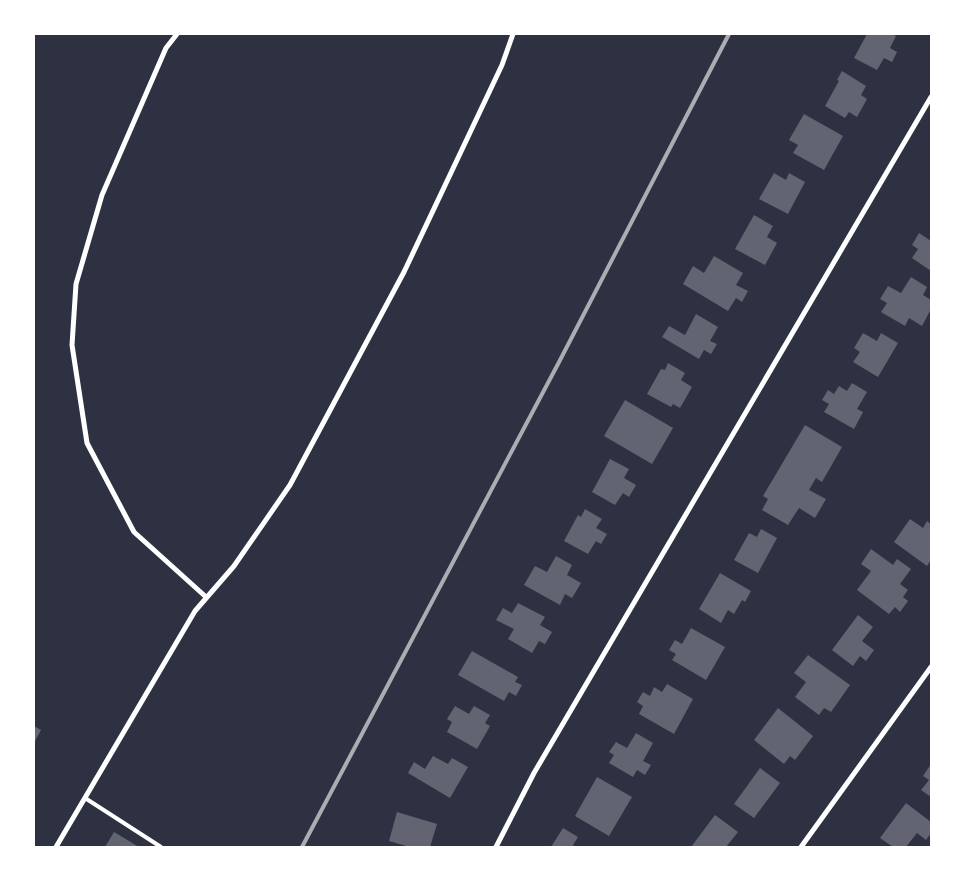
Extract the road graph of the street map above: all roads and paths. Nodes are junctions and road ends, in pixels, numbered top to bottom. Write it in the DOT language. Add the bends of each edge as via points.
graph roads {
  1 [pos="176,34"];
  2 [pos="513,34"];
  3 [pos="931,97"];
  4 [pos="206,598"];
  5 [pos="931,667"];
  6 [pos="85,798"];
  7 [pos="56,847"];
  8 [pos="161,847"];
  9 [pos="496,847"];
  10 [pos="801,847"];
  1 -- 4 [label="street" via="166,48 102,195 76,284 72,345 87,443 91,451 134,532"];
  2 -- 4 [label="street" via="502,65 404,272 294,477 234,566"];
  3 -- 9 [label="street" via="534,773"];
  4 -- 6 [label="street" via="194,610"];
  5 -- 10 [label="street"];
  6 -- 7 [label="street"];
  6 -- 8 [label="lane"];
}
